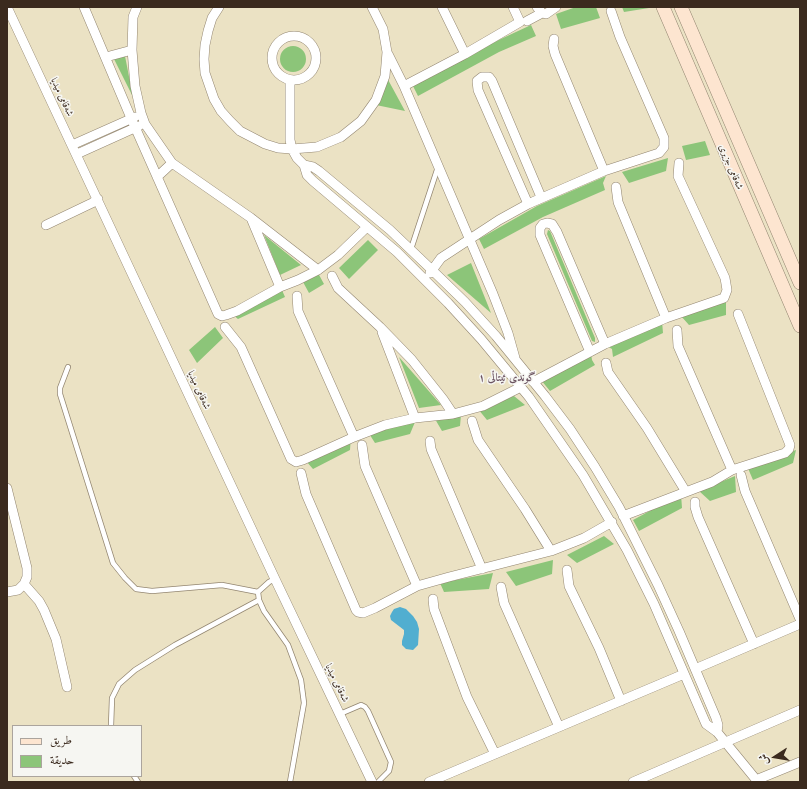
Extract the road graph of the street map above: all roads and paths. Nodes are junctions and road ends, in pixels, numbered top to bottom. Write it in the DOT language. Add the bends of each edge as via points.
graph roads {
  1 [pos="7,7"];
  2 [pos="84,7"];
  3 [pos="137,7"];
  4 [pos="219,7"];
  5 [pos="372,7"];
  6 [pos="442,7"];
  7 [pos="513,7"];
  8 [pos="556,7"];
  9 [pos="663,7"];
  10 [pos="682,9"];
  11 [pos="539,10"];
  12 [pos="611,11"];
  13 [pos="668,19"];
  14 [pos="527,21"];
  15 [pos="692,32"];
  16 [pos="554,39"];
  17 [pos="677,40"];
  18 [pos="132,50"];
  19 [pos="387,52"];
  20 [pos="465,54"];
  21 [pos="106,57"];
  22 [pos="290,80"];
  23 [pos="404,86"];
  24 [pos="141,114"];
  25 [pos="131,118"];
  26 [pos="145,124"];
  27 [pos="135,128"];
  28 [pos="72,145"];
  29 [pos="292,149"];
  30 [pos="77,154"];
  31 [pos="679,162"];
  32 [pos="172,163"];
  33 [pos="304,165"];
  34 [pos="438,167"];
  35 [pos="604,171"];
  36 [pos="156,177"];
  37 [pos="616,187"];
  38 [pos="541,197"];
  39 [pos="98,199"];
  40 [pos="528,204"];
  41 [pos="251,218"];
  42 [pos="46,225"];
  43 [pos="367,227"];
  44 [pos="469,240"];
  45 [pos="411,249"];
  46 [pos="318,270"];
  47 [pos="432,270"];
  48 [pos="332,276"];
  49 [pos="425,280"];
  50 [pos="800,283"];
  51 [pos="280,287"];
  52 [pos="297,296"];
  53 [pos="738,314"];
  54 [pos="666,318"];
  55 [pos="800,326"];
  56 [pos="225,327"];
  57 [pos="380,327"];
  58 [pos="677,330"];
  59 [pos="605,344"];
  60 [pos="590,352"];
  61 [pos="517,363"];
  62 [pos="606,363"];
  63 [pos="68,367"];
  64 [pos="533,382"];
  65 [pos="521,387"];
  66 [pos="454,414"];
  67 [pos="414,418"];
  68 [pos="472,421"];
  69 [pos="354,437"];
  70 [pos="430,441"];
  71 [pos="362,446"];
  72 [pos="594,467"];
  73 [pos="732,470"];
  74 [pos="301,472"];
  75 [pos="583,475"];
  76 [pos="741,475"];
  77 [pos="7,488"];
  78 [pos="686,492"];
  79 [pos="696,502"];
  80 [pos="623,516"];
  81 [pos="612,522"];
  82 [pos="551,551"];
  83 [pos="482,569"];
  84 [pos="567,570"];
  85 [pos="275,579"];
  86 [pos="24,584"];
  87 [pos="658,585"];
  88 [pos="417,586"];
  89 [pos="501,587"];
  90 [pos="648,591"];
  91 [pos="7,592"];
  92 [pos="258,592"];
  93 [pos="433,599"];
  94 [pos="259,600"];
  95 [pos="800,619"];
  96 [pos="800,624"];
  97 [pos="754,644"];
  98 [pos="695,669"];
  99 [pos="684,674"];
  100 [pos="67,688"];
  101 [pos="621,701"];
  102 [pos="800,710"];
  103 [pos="340,714"];
  104 [pos="110,725"];
  105 [pos="559,727"];
  106 [pos="717,732"];
  107 [pos="725,742"];
  108 [pos="495,754"];
  109 [pos="800,762"];
  110 [pos="757,781"];
  111 [pos="290,782"];
  112 [pos="372,782"];
  113 [pos="378,782"];
  114 [pos="429,782"];
  115 [pos="633,782"];
  1 -- 28 [label="street, شەقامی میدیا"];
  2 -- 21 [label="street"];
  3 -- 18 [label="street" via="133,18"];
  4 -- 29 [label="street" via="208,31 204,59 205,72 214,99 221,111 240,131 265,144"];
  5 -- 19 [label="street" via="383,29"];
  6 -- 20 [label="street"];
  7 -- 20 [label="street" via="520,22"];
  8 -- 11 [label="street" via="546,14"];
  9 -- 13 [label="street, شەقامی جزیری"];
  10 -- 13 [label="street" via="682,17 678,21"];
  10 -- 15 [label="street, شەقامی جزیری"];
  11 -- 14 [label="street"];
  12 -- 35 [label="street" via="664,138 664,147 659,153"];
  13 -- 17 [label="street, شەقامی جزیری"];
  15 -- 17 [label="street" via="682,31"];
  15 -- 50 [label="street, شەقامی جزیری"];
  16 -- 35 [label="street" via="555,54"];
  17 -- 55 [label="street, شەقامی جزیری"];
  18 -- 21 [label="street"];
  18 -- 24 [label="street" via="135,86"];
  19 -- 23 [label="street"];
  19 -- 29 [label="street" via="381,89 361,121 352,130 330,143"];
  20 -- 23 [label="street"];
  21 -- 25 [label="street"];
  22 -- 22 [label="street" via="304,78 310,74 316,61 313,47 295,36 288,37 276,46 272,60 278,73"];
  22 -- 29 [label="street"];
  23 -- 34 [label="street"];
  24 -- 25 [label="street"];
  24 -- 26 [label="street"];
  25 -- 27 [label="street"];
  25 -- 28 [label="street"];
  26 -- 27 [label="street"];
  26 -- 32 [label="street"];
  27 -- 30 [label="street"];
  27 -- 36 [label="street"];
  28 -- 30 [label="street, شەقامی میدیا"];
  29 -- 33 [label="street"];
  30 -- 39 [label="street, شەقامی میدیا"];
  31 -- 54 [label="street" via="678,176 725,278 727,290 724,298"];
  32 -- 36 [label="street"];
  32 -- 41 [label="street"];
  33 -- 43 [label="street" via="307,175 313,181"];
  33 -- 45 [label="street" via="319,171"];
  34 -- 44 [label="street"];
  34 -- 45 [label="lane"];
  35 -- 38 [label="street"];
  36 -- 51 [label="street" via="218,314 222,316 232,313"];
  37 -- 54 [label="street" via="618,202"];
  38 -- 40 [label="street"];
  38 -- 40 [label="street" via="492,81 489,77 482,77 477,81 480,94"];
  39 -- 42 [label="street"];
  39 -- 85 [label="street, شەقامی میدیا"];
  40 -- 44 [label="street"];
  41 -- 46 [label="street"];
  41 -- 51 [label="street"];
  43 -- 46 [label="street" via="338,256"];
  43 -- 49 [label="street"];
  44 -- 47 [label="street" via="441,258"];
  44 -- 61 [label="street" via="493,294"];
  45 -- 47 [label="street"];
  46 -- 51 [label="street"];
  47 -- 49 [label="street"];
  47 -- 61 [label="street" via="496,336"];
  48 -- 57 [label="street" via="338,288"];
  49 -- 65 [label="street" via="481,339"];
  52 -- 69 [label="street" via="298,311"];
  53 -- 73 [label="street" via="790,445 785,453"];
  54 -- 59 [label="street"];
  56 -- 69 [label="street" via="241,347 291,459 296,462 303,460"];
  57 -- 66 [label="street" via="412,360"];
  57 -- 67 [label="street"];
  58 -- 73 [label="street" via="678,346"];
  59 -- 60 [label="street"];
  59 -- 60 [label="street" via="557,232 552,224 544,224 540,228 540,235"];
  60 -- 64 [label="street"];
  61 -- 64 [label="street"];
  62 -- 78 [label="street" via="608,372 647,428"];
  63 -- 92 [label="lane" via="60,394 110,556 125,578 136,589 152,591 222,585"];
  64 -- 72 [label="street" via="570,429"];
  65 -- 66 [label="street" via="483,406"];
  65 -- 75 [label="street"];
  66 -- 67 [label="street"];
  67 -- 69 [label="street" via="385,425"];
  68 -- 82 [label="street" via="478,440"];
  70 -- 83 [label="street" via="431,449"];
  71 -- 88 [label="street" via="365,466"];
  72 -- 75 [label="street"];
  72 -- 80 [label="street"];
  73 -- 78 [label="street" via="712,482"];
  74 -- 88 [label="street" via="306,494 358,612 363,613 375,608"];
  75 -- 81 [label="street"];
  76 -- 95 [label="street" via="745,491"];
  77 -- 86 [label="street" via="27,568"];
  78 -- 80 [label="street"];
  79 -- 97 [label="street" via="698,517"];
  80 -- 87 [label="street"];
  81 -- 82 [label="street" via="584,538"];
  81 -- 90 [label="street"];
  82 -- 83 [label="street"];
  83 -- 88 [label="street"];
  84 -- 101 [label="street" via="569,586"];
  85 -- 92 [label="lane"];
  85 -- 103 [label="street, شەقامی میدیا"];
  86 -- 91 [label="street" via="18,590"];
  86 -- 100 [label="street" via="39,601 56,638"];
  87 -- 90 [label="street"];
  87 -- 98 [label="street"];
  89 -- 105 [label="street" via="504,603"];
  90 -- 99 [label="street"];
  92 -- 94 [label="lane"];
  93 -- 108 [label="street" via="434,609 467,697"];
  94 -- 104 [label="lane" via="175,645 135,670 119,684 112,698"];
  94 -- 111 [label="lane" via="288,645 301,680 304,703"];
  96 -- 97 [label="street"];
  97 -- 98 [label="street"];
  98 -- 106 [label="street" via="716,718"];
  99 -- 101 [label="street"];
  99 -- 106 [label="street" via="706,724"];
  101 -- 105 [label="street"];
  102 -- 107 [label="street"];
  103 -- 112 [label="street, شەقامی میدیا"];
  103 -- 113 [label="lane" via="361,705 368,711 391,762 390,771"];
  105 -- 108 [label="street"];
  106 -- 107 [label="street"];
  107 -- 110 [label="street"];
  107 -- 115 [label="street"];
  108 -- 114 [label="street"];
  109 -- 110 [label="street"];
}
